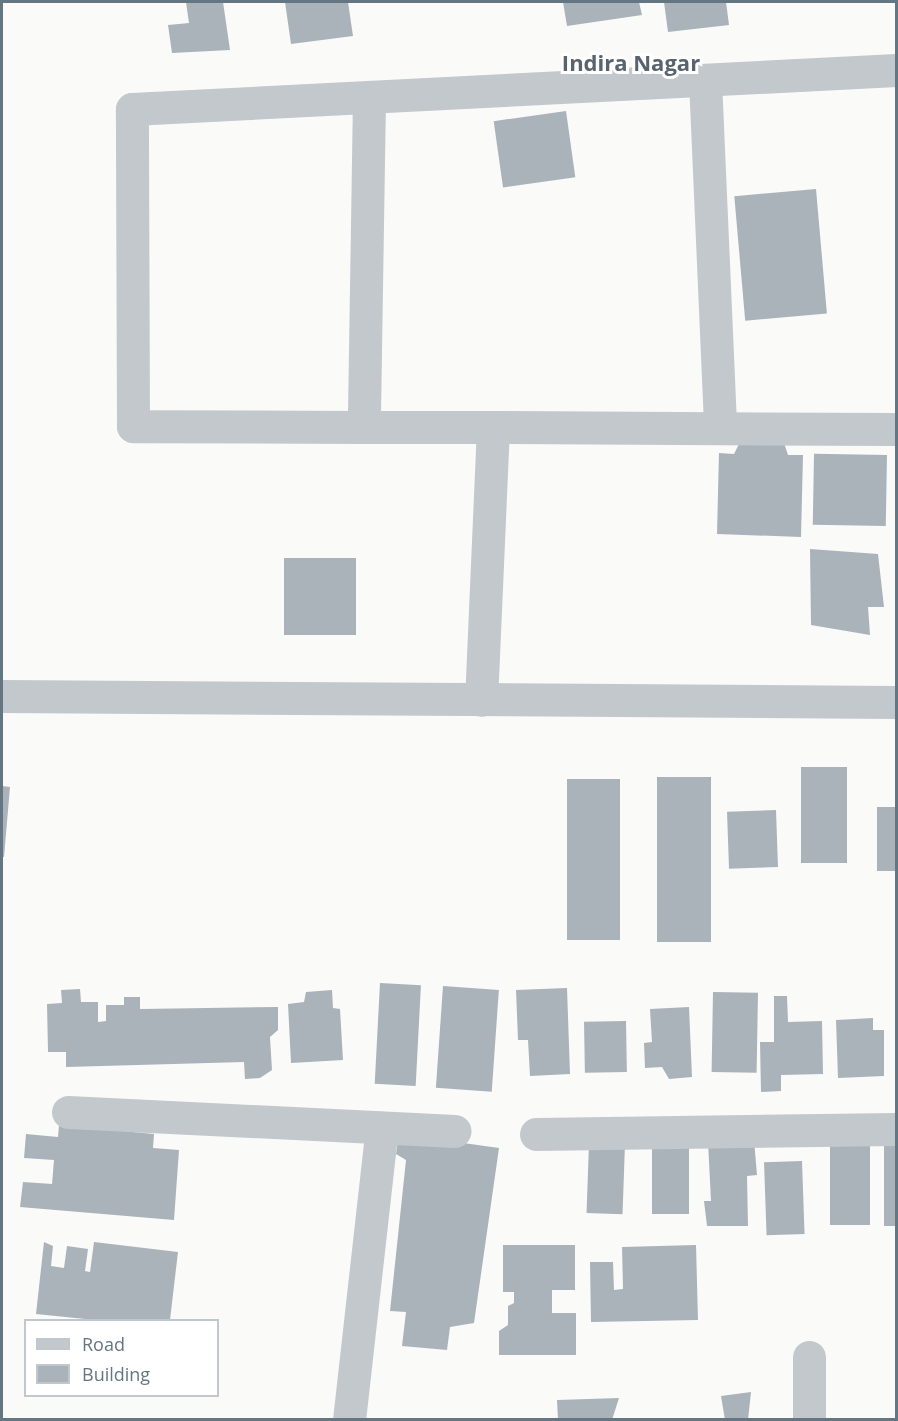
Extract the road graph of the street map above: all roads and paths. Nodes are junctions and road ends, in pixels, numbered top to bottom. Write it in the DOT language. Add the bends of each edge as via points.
graph roads {
  1 [pos="897,70"];
  2 [pos="705,80"];
  3 [pos="369,97"];
  4 [pos="364,426"];
  5 [pos="493,427"];
  6 [pos="720,429"];
  7 [pos="897,429"];
  8 [pos="2,696"];
  9 [pos="481,700"];
  10 [pos="897,702"];
  11 [pos="68,1112"];
  12 [pos="382,1128"];
  13 [pos="897,1129"];
  14 [pos="454,1131"];
  15 [pos="536,1134"];
  16 [pos="809,1357"];
  17 [pos="350,1419"];
  18 [pos="809,1419"];
  1 -- 2 [label="street"];
  2 -- 3 [label="street"];
  2 -- 6 [label="street"];
  3 -- 4 [label="street"];
  3 -- 4 [label="street" via="132,110 133,426"];
  4 -- 5 [label="street"];
  5 -- 6 [label="street"];
  5 -- 9 [label="street"];
  6 -- 7 [label="street"];
  8 -- 9 [label="street"];
  9 -- 10 [label="street"];
  11 -- 12 [label="street"];
  12 -- 14 [label="street"];
  12 -- 17 [label="street"];
  13 -- 15 [label="street"];
  16 -- 18 [label="street"];
}
